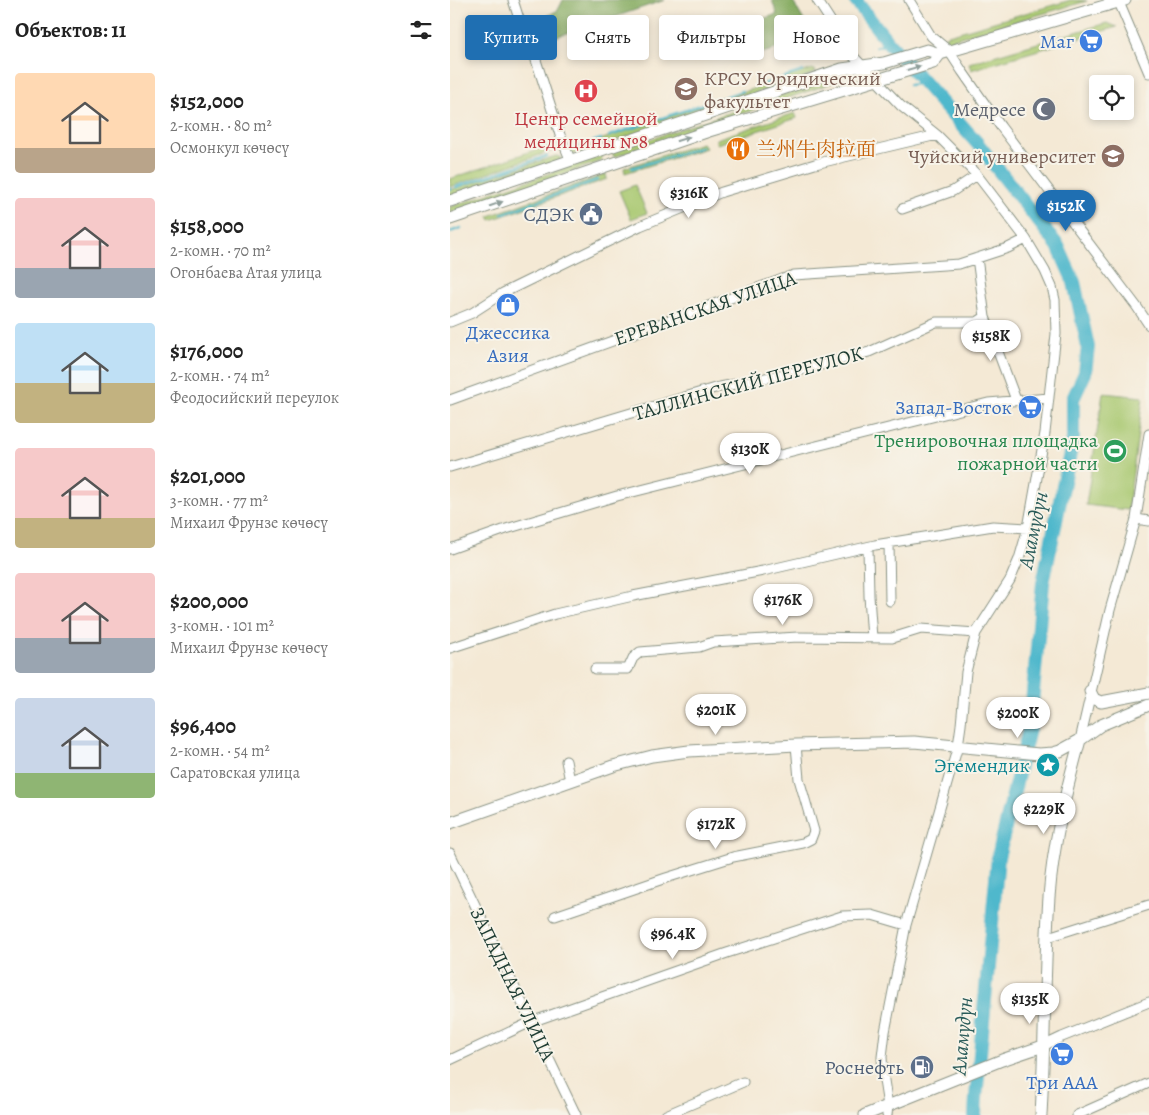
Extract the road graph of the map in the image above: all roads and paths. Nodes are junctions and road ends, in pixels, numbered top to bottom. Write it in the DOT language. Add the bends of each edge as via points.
graph roads {
  1 [pos="513,0"];
  2 [pos="817,0"];
  3 [pos="909,0"];
  4 [pos="1121,1"];
  5 [pos="941,56"];
  6 [pos="864,67"];
  7 [pos="1149,73"];
  8 [pos="875,79"];
  9 [pos="937,135"];
  10 [pos="570,159"];
  11 [pos="977,175"];
  12 [pos="450,201"];
  13 [pos="902,209"];
  14 [pos="450,219"];
  15 [pos="1026,239"];
  16 [pos="978,258"];
  17 [pos="985,317"];
  18 [pos="450,322"];
  19 [pos="1149,325"];
  20 [pos="1049,398"];
  21 [pos="450,400"];
  22 [pos="1016,400"];
  23 [pos="1149,434"];
  24 [pos="450,467"];
  25 [pos="1136,519"];
  26 [pos="1149,521"];
  27 [pos="1028,528"];
  28 [pos="889,543"];
  29 [pos="868,547"];
  30 [pos="450,549"];
  31 [pos="890,601"];
  32 [pos="976,633"];
  33 [pos="872,638"];
  34 [pos="450,648"];
  35 [pos="595,669"];
  36 [pos="1090,691"];
  37 [pos="1149,694"];
  38 [pos="1149,704"];
  39 [pos="1080,740"];
  40 [pos="796,745"];
  41 [pos="958,746"];
  42 [pos="566,761"];
  43 [pos="570,781"];
  44 [pos="450,824"];
  45 [pos="450,853"];
  46 [pos="1149,905"];
  47 [pos="555,916"];
  48 [pos="906,925"];
  49 [pos="1048,937"];
  50 [pos="1149,1002"];
  51 [pos="531,1022"];
  52 [pos="1043,1046"];
  53 [pos="450,1060"];
  54 [pos="743,1082"];
  55 [pos="1149,1083"];
  56 [pos="887,1110"];
  57 [pos="576,1115"];
  58 [pos="666,1115"];
  59 [pos="865,1115"];
  60 [pos="1041,1115"];
  61 [pos="1077,1115"];
  1 -- 10 [label="street"];
  2 -- 6 [label="street"];
  3 -- 5 [label="street"];
  4 -- 5 [label="main road"];
  4 -- 7 [label="street"];
  5 -- 6 [label="main road" via="927,50"];
  8 -- 5 [label="main road, one-way"];
  5 -- 19 [label="street" via="962,71"];
  6 -- 8 [label="street"];
  6 -- 10 [label="main road" via="842,69"];
  8 -- 9 [label="street" via="901,106"];
  14 -- 8 [label="main road, one-way" via="709,131"];
  9 -- 11 [label="street"];
  9 -- 18 [label="street" via="823,162 722,192 633,230"];
  10 -- 12 [label="main road"];
  11 -- 13 [label="street" via="953,191"];
  11 -- 15 [label="street"];
  15 -- 16 [label="street, ЕРЕВАНСКАЯ УЛИЦА"];
  15 -- 20 [label="street" via="1045,271 1055,300 1056,334"];
  16 -- 17 [label="street"];
  16 -- 21 [label="street, ЕРЕВАНСКАЯ УЛИЦА" via="959,264 794,275"];
  17 -- 22 [label="street"];
  17 -- 24 [label="street, ТАЛЛИНСКИЙ ПЕРЕУЛОК" via="977,322 936,322 869,352 795,372 715,388"];
  20 -- 22 [label="street"];
  20 -- 27 [label="street"];
  22 -- 30 [label="street" via="988,403 617,496"];
  23 -- 25 [label="street"];
  25 -- 26 [label="street"];
  25 -- 36 [label="street"];
  27 -- 28 [label="street" via="993,526"];
  27 -- 32 [label="street" via="1010,580"];
  28 -- 29 [label="street"];
  28 -- 31 [label="street"];
  29 -- 33 [label="street"];
  29 -- 34 [label="street" via="555,614"];
  32 -- 33 [label="street" via="920,629 892,638"];
  32 -- 41 [label="street" via="966,672"];
  33 -- 35 [label="street" via="798,637 713,642 699,647 640,652 628,669"];
  36 -- 37 [label="main road" via="1094,699 1101,702"];
  36 -- 39 [label="street"];
  38 -- 39 [label="main road" via="1100,725"];
  39 -- 41 [label="main road" via="1060,751 1039,754"];
  39 -- 49 [label="main road" via="1057,837 1049,897"];
  40 -- 41 [label="main road" via="914,742"];
  40 -- 43 [label="main road" via="662,755 613,766"];
  40 -- 47 [label="street" via="799,779 814,831 811,839 732,858"];
  41 -- 48 [label="street"];
  42 -- 43 [label="street"];
  43 -- 44 [label="main road"];
  45 -- 51 [label="street, ЗАПАДНАЯ УЛИЦА"];
  46 -- 49 [label="street"];
  48 -- 51 [label="street" via="872,915 842,916"];
  48 -- 56 [label="street" via="882,1057"];
  49 -- 52 [label="main road"];
  50 -- 52 [label="street"];
  51 -- 53 [label="street"];
  51 -- 57 [label="street, ЗАПАДНАЯ УЛИЦА"];
  52 -- 56 [label="main road" via="946,1082"];
  52 -- 60 [label="main road"];
  54 -- 58 [label="street"];
  55 -- 61 [label="street"];
  56 -- 59 [label="main road"];
}
